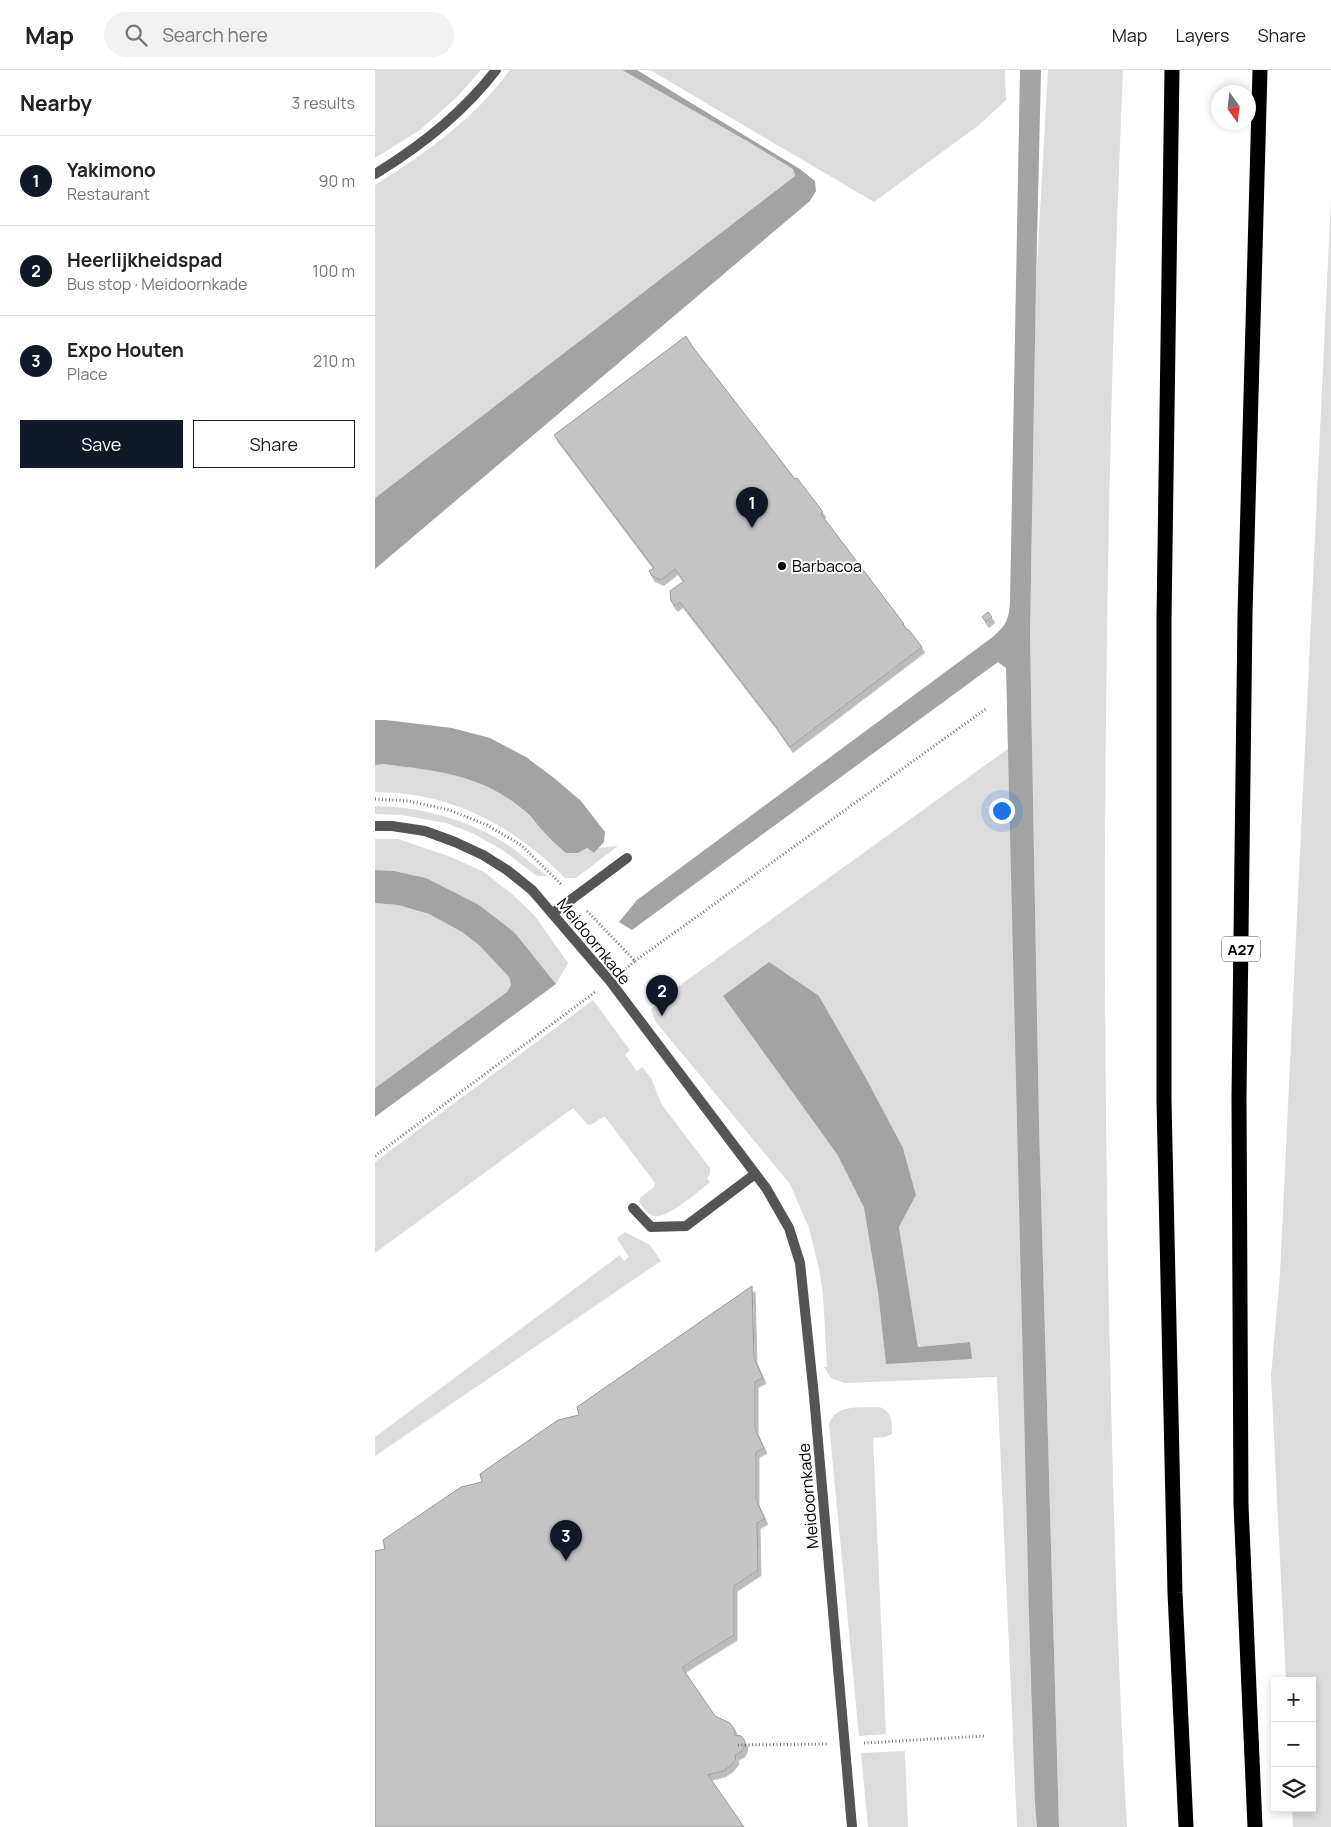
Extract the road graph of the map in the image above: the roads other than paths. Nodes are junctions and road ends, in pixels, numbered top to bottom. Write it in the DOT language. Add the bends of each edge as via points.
graph roads {
  1 [pos="496,70"];
  2 [pos="1172,70"];
  3 [pos="1260,70"];
  4 [pos="375,174"];
  5 [pos="375,826"];
  6 [pos="627,858"];
  7 [pos="553,913"];
  8 [pos="755,1174"];
  9 [pos="633,1208"];
  10 [pos="852,1827"];
  11 [pos="1186,1827"];
  12 [pos="1255,1827"];
  1 -- 4 [label="street" via="465,106 441,127"];
  2 -- 11 [label="highway" via="1164,628 1164,1101 1175,1593"];
  3 -- 12 [label="highway, A27" via="1245,614 1239,1097 1241,1505"];
  5 -- 7 [label="street, Meidoornkade" via="425,832 483,855 532,890"];
  6 -- 7 [label="street"];
  7 -- 8 [label="street, Meidoornkade" via="609,981"];
  8 -- 9 [label="street" via="686,1226 651,1227"];
  8 -- 10 [label="street, Meidoornkade" via="789,1228 800,1263"];
}
